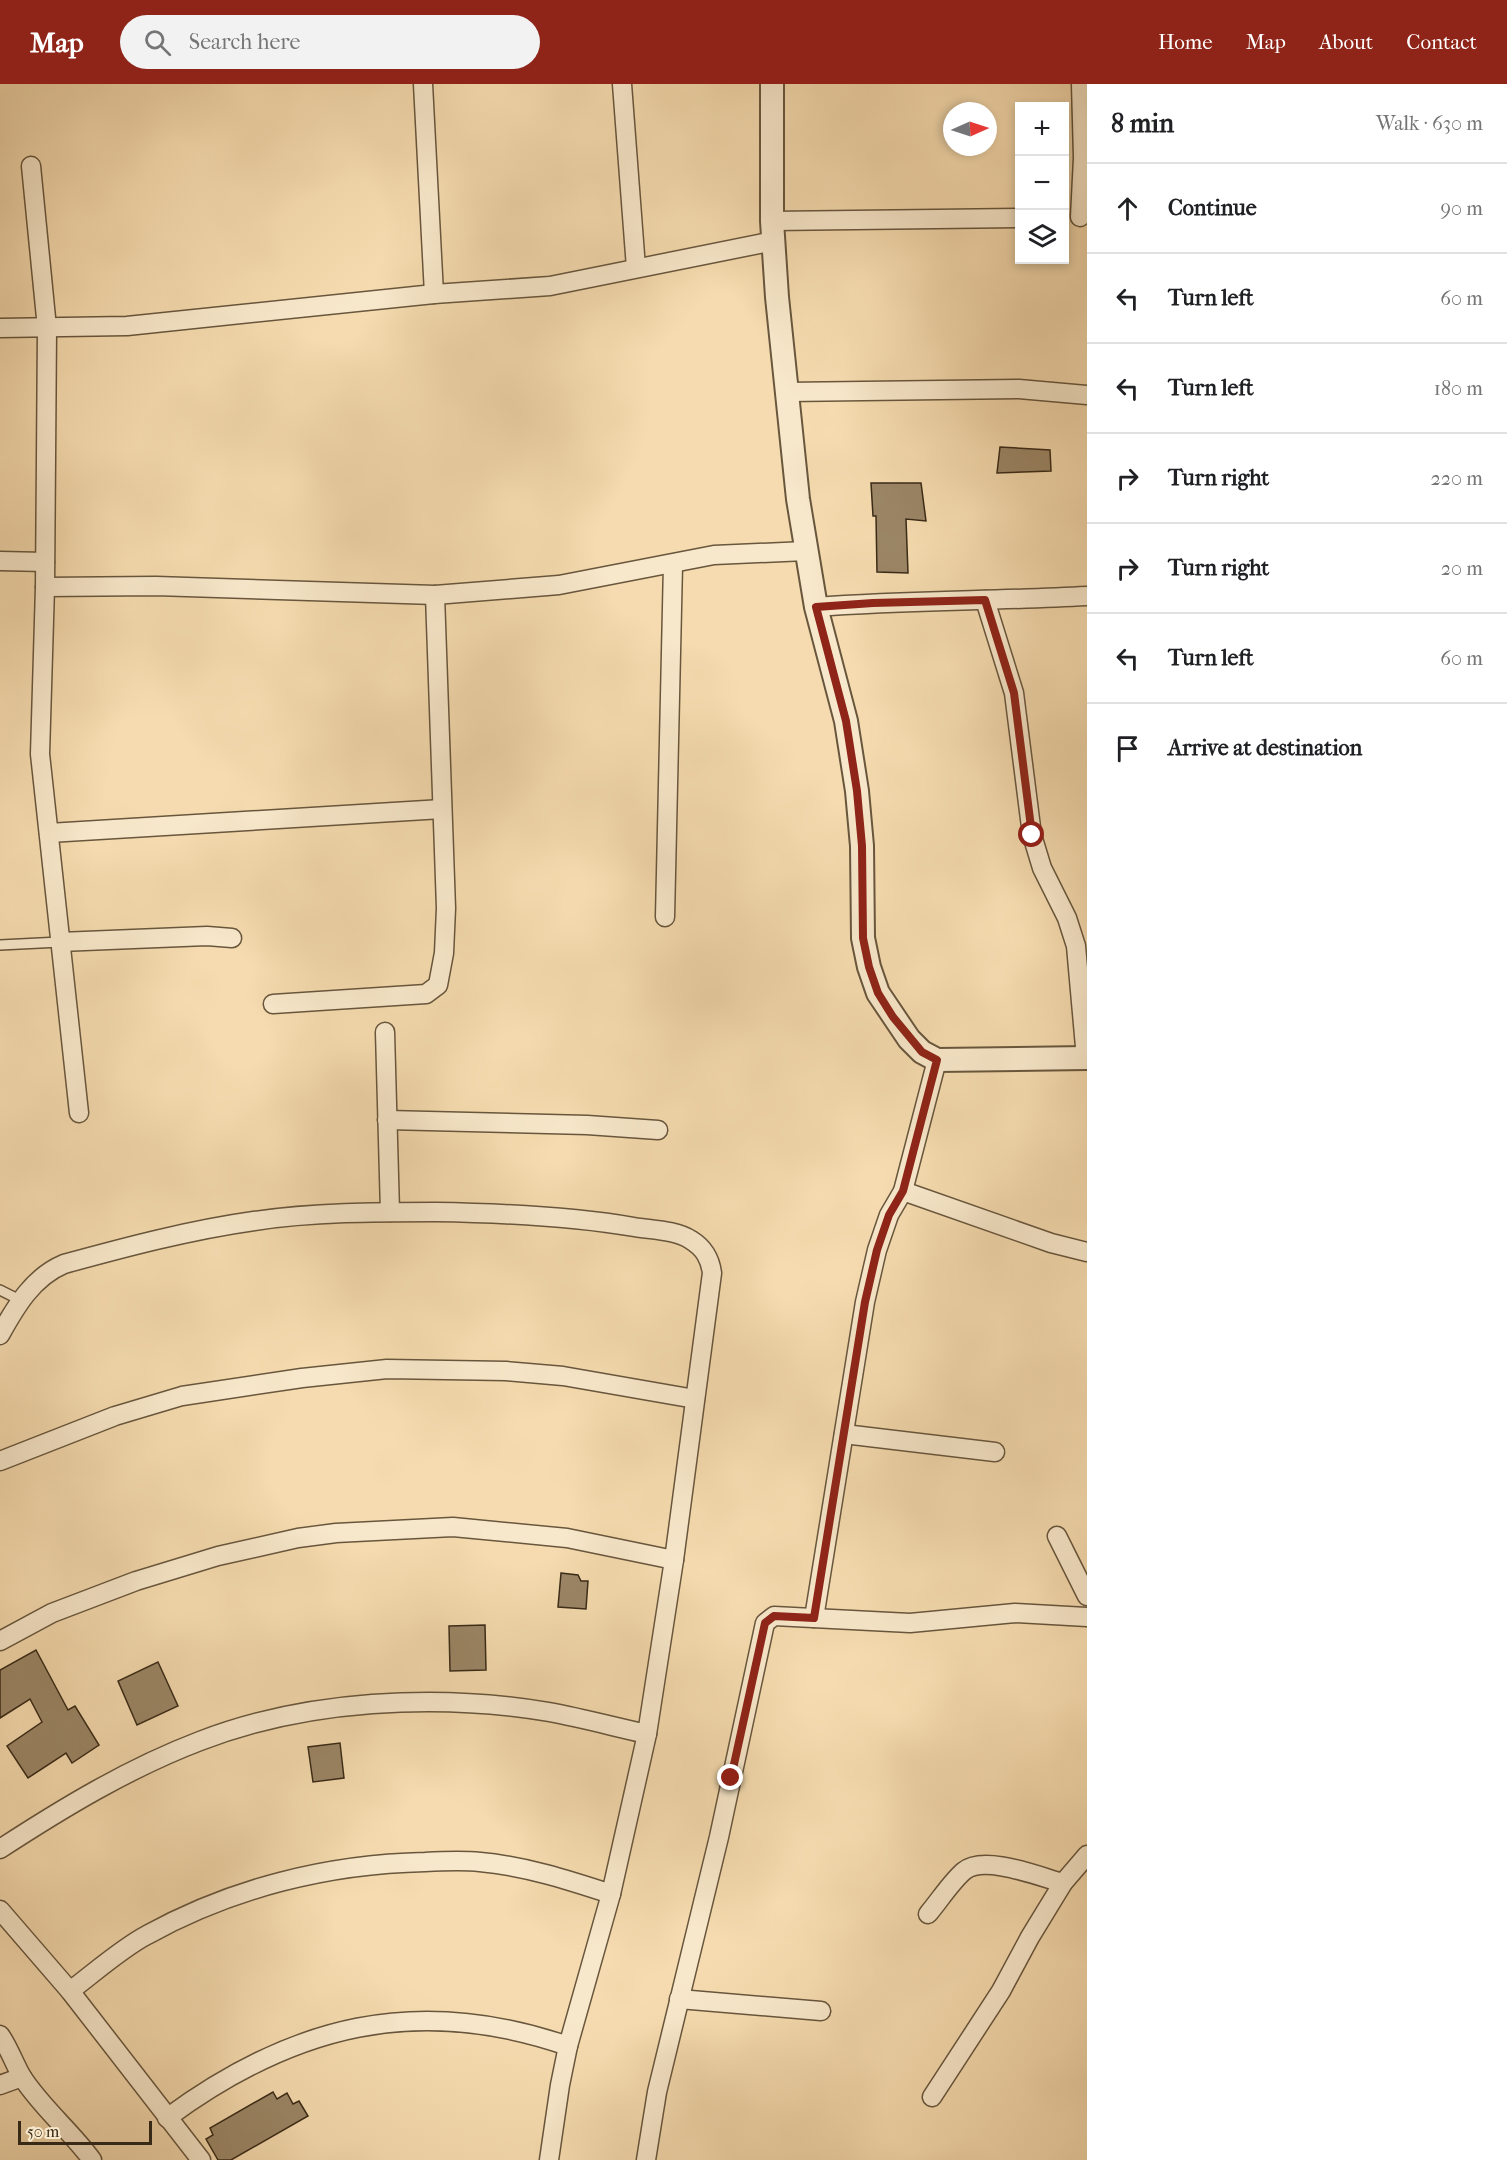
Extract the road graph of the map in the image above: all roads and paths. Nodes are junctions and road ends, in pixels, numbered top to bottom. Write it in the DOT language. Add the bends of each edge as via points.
graph roads {
  1 [pos="423,84"];
  2 [pos="622,84"];
  3 [pos="772,84"];
  4 [pos="1081,84"];
  5 [pos="31,166"];
  6 [pos="1015,218"];
  7 [pos="1077,218"];
  8 [pos="773,231"];
  9 [pos="636,268"];
  10 [pos="434,294"];
  11 [pos="0,328"];
  12 [pos="47,328"];
  13 [pos="787,392"];
  14 [pos="1087,395"];
  15 [pos="806,551"];
  16 [pos="0,561"];
  17 [pos="45,562"];
  18 [pos="674,564"];
  19 [pos="45,587"];
  20 [pos="435,594"];
  21 [pos="1087,596"];
  22 [pos="985,600"];
  23 [pos="816,607"];
  24 [pos="442,809"];
  25 [pos="49,833"];
  26 [pos="665,917"];
  27 [pos="232,938"];
  28 [pos="60,942"];
  29 [pos="0,945"];
  30 [pos="273,1004"];
  31 [pos="385,1032"];
  32 [pos="1087,1058"];
  33 [pos="937,1060"];
  34 [pos="79,1113"];
  35 [pos="387,1120"];
  36 [pos="658,1130"];
  37 [pos="903,1191"];
  38 [pos="390,1212"];
  39 [pos="1086,1253"];
  40 [pos="0,1290"];
  41 [pos="20,1300"];
  42 [pos="0,1335"];
  43 [pos="695,1399"];
  44 [pos="844,1434"];
  45 [pos="995,1452"];
  46 [pos="0,1461"];
  47 [pos="1057,1536"];
  48 [pos="674,1560"];
  49 [pos="1087,1596"];
  50 [pos="1087,1617"];
  51 [pos="814,1618"];
  52 [pos="0,1641"];
  53 [pos="647,1734"];
  54 [pos="0,1849"];
  55 [pos="1087,1855"];
  56 [pos="1063,1883"];
  57 [pos="611,1894"];
  58 [pos="0,1910"];
  59 [pos="928,1914"];
  60 [pos="70,1991"];
  61 [pos="679,1999"];
  62 [pos="821,2011"];
  63 [pos="0,2035"];
  64 [pos="568,2046"];
  65 [pos="22,2077"];
  66 [pos="0,2085"];
  67 [pos="932,2097"];
  68 [pos="167,2118"];
  69 [pos="92,2160"];
  70 [pos="201,2160"];
  71 [pos="549,2160"];
  72 [pos="646,2160"];
  1 -- 10 [label="street"];
  2 -- 9 [label="street"];
  3 -- 8 [label="street"];
  4 -- 7 [label="street" via="1083,158"];
  5 -- 12 [label="street"];
  6 -- 8 [label="street"];
  8 -- 9 [label="street"];
  8 -- 13 [label="street"];
  9 -- 10 [label="street" via="550,286"];
  10 -- 12 [label="street" via="127,326"];
  11 -- 12 [label="street"];
  12 -- 17 [label="street"];
  13 -- 14 [label="street" via="1019,389"];
  13 -- 15 [label="street"];
  15 -- 18 [label="street" via="714,555"];
  15 -- 23 [label="street"];
  16 -- 17 [label="street"];
  17 -- 19 [label="street"];
  18 -- 20 [label="street" via="559,585"];
  18 -- 26 [label="street"];
  19 -- 20 [label="street"];
  19 -- 25 [label="street" via="40,754"];
  20 -- 24 [label="street"];
  21 -- 22 [label="street"];
  22 -- 23 [label="street"];
  22 -- 32 [label="street" via="1014,693 1032,835 1076,946"];
  23 -- 33 [label="street" via="846,721 857,791 863,938 869,967 878,993 893,1017 922,1052"];
  24 -- 25 [label="street"];
  24 -- 30 [label="street" via="445,931 438,985 426,994"];
  25 -- 28 [label="street"];
  27 -- 28 [label="street"];
  28 -- 29 [label="lane"];
  28 -- 34 [label="street"];
  31 -- 35 [label="street"];
  32 -- 33 [label="street"];
  33 -- 37 [label="street"];
  35 -- 36 [label="street"];
  35 -- 38 [label="street"];
  37 -- 39 [label="street"];
  37 -- 44 [label="street" via="889,1215 872,1268"];
  38 -- 41 [label="street" via="253,1221 134,1245 49,1270"];
  38 -- 43 [label="street" via="469,1212 594,1220 690,1239 706,1254 712,1273"];
  40 -- 41 [label="lane"];
  41 -- 42 [label="street"];
  43 -- 46 [label="street" via="563,1376 387,1369 182,1396 115,1416"];
  43 -- 48 [label="street"];
  44 -- 45 [label="street"];
  44 -- 51 [label="street"];
  47 -- 49 [label="street"];
  48 -- 52 [label="street" via="567,1538 464,1528 307,1536 218,1556 136,1581 52,1613"];
  48 -- 53 [label="street"];
  50 -- 51 [label="street" via="1014,1613 910,1623"];
  51 -- 61 [label="street" via="774,1616 765,1623"];
  53 -- 54 [label="street" via="549,1712 470,1703 387,1703 276,1718 199,1741 146,1764 66,1806"];
  53 -- 57 [label="street"];
  55 -- 56 [label="street"];
  56 -- 59 [label="street" via="982,1864 966,1869"];
  56 -- 67 [label="street" via="1001,1991"];
  57 -- 60 [label="street" via="541,1872 478,1862 356,1866 282,1881 194,1912 145,1935"];
  57 -- 64 [label="street"];
  58 -- 60 [label="street"];
  60 -- 68 [label="street"];
  61 -- 62 [label="street"];
  61 -- 72 [label="street"];
  63 -- 65 [label="street"];
  64 -- 68 [label="street" via="478,2023 420,2020 353,2027 254,2062"];
  64 -- 71 [label="street"];
  65 -- 66 [label="street"];
  65 -- 69 [label="street"];
  68 -- 70 [label="street"];
}
